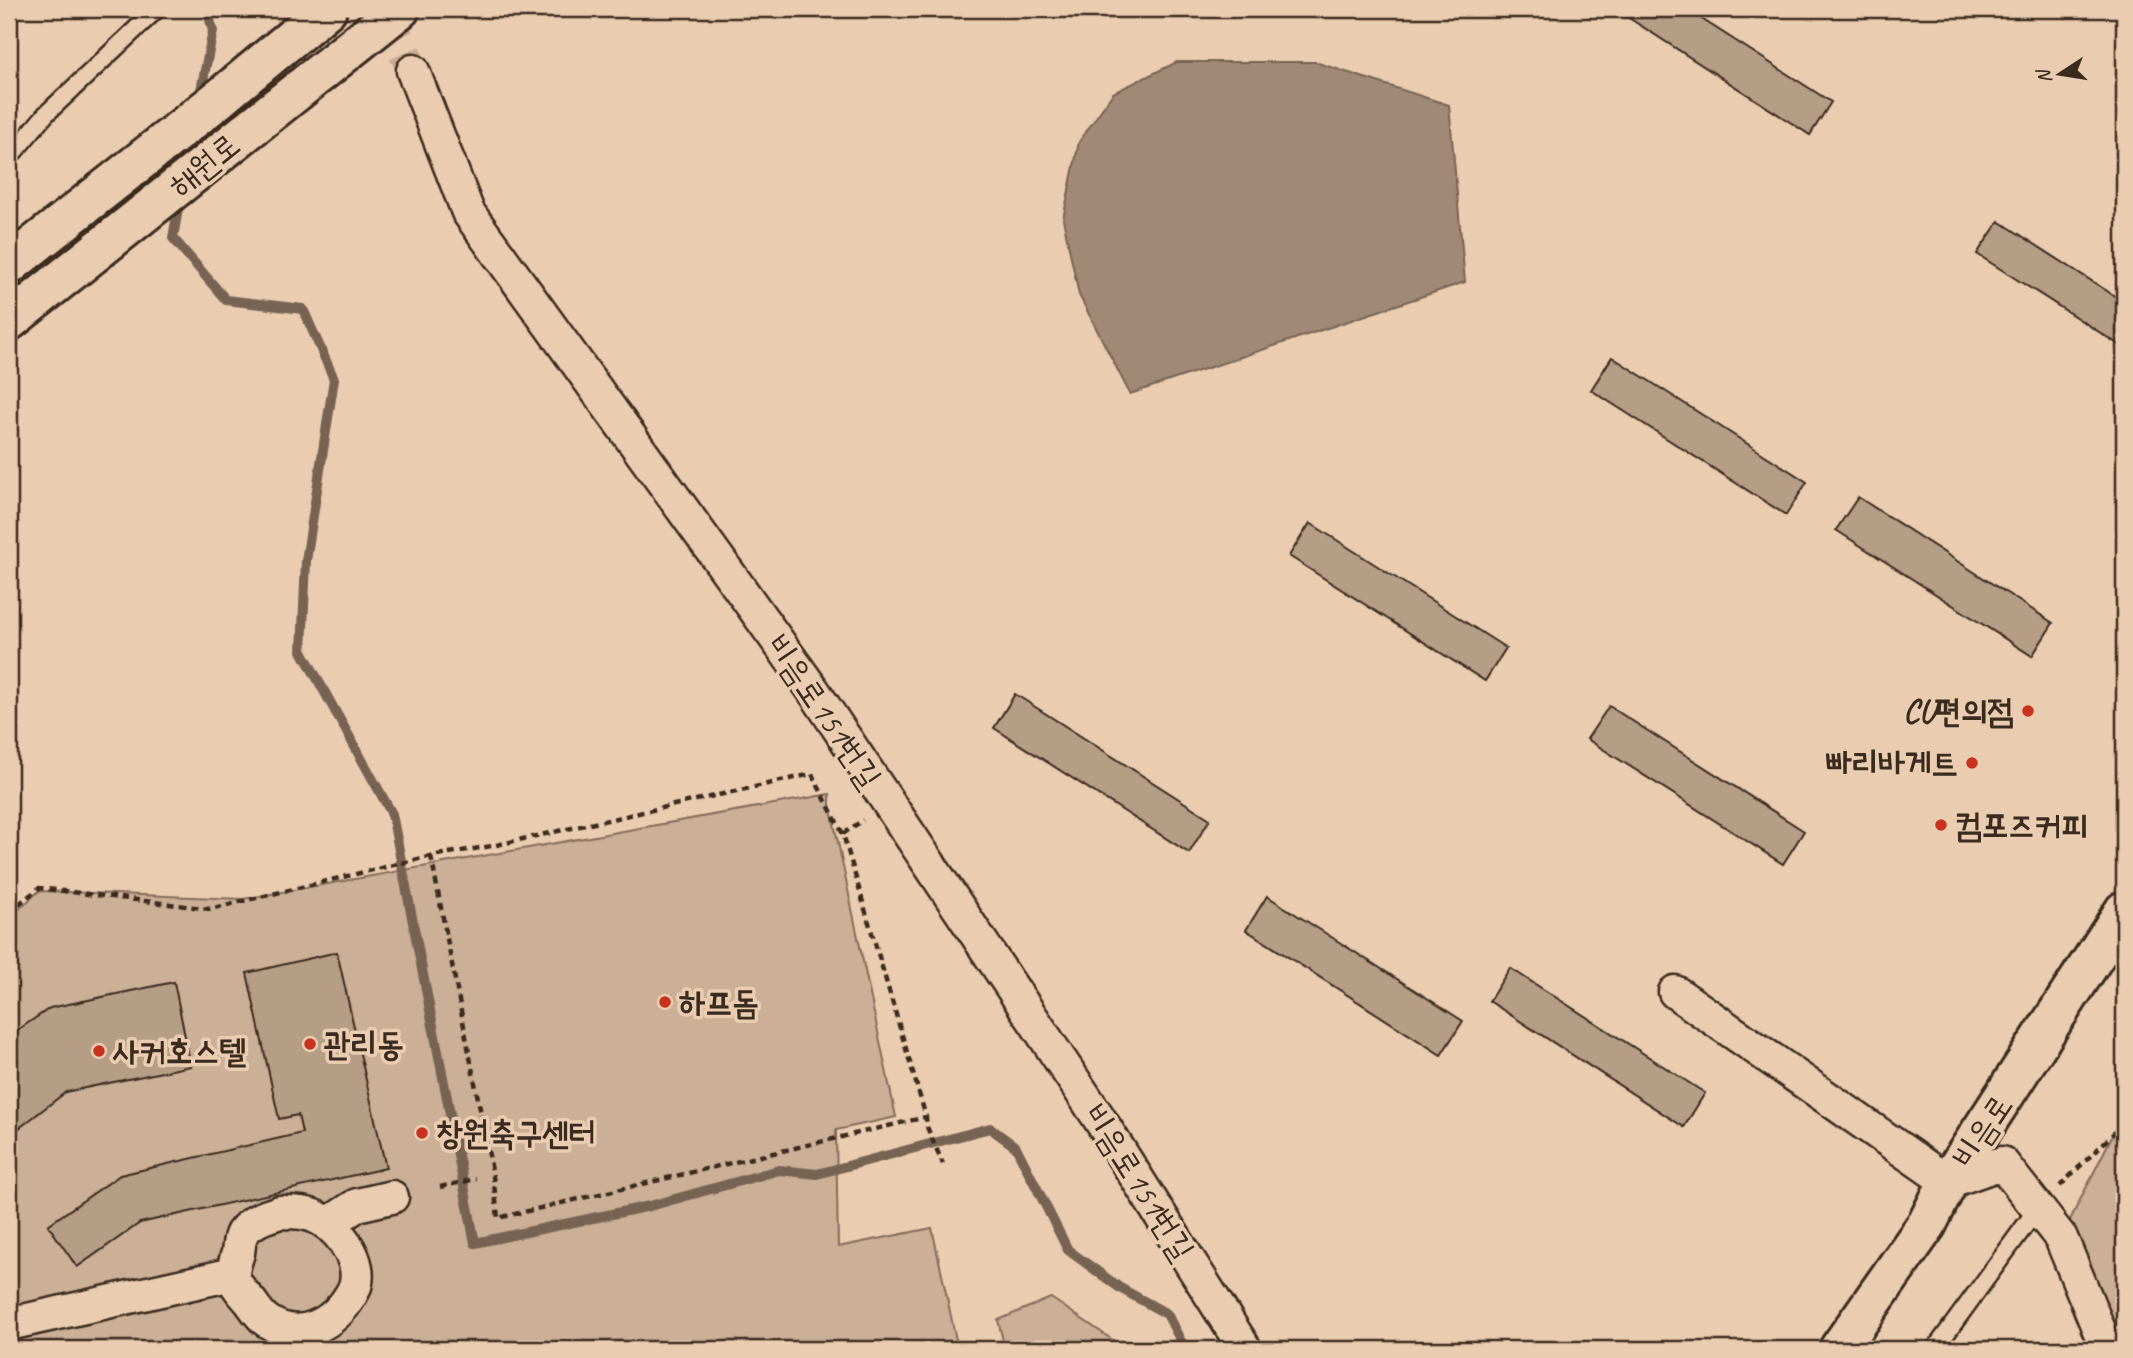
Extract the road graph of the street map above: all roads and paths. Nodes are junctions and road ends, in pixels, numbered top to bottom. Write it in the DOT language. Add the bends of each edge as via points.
graph roads {
  1 [pos="157,9"];
  2 [pos="327,9"];
  3 [pos="400,9"];
  4 [pos="412,71"];
  5 [pos="9,158"];
  6 [pos="9,265"];
  7 [pos="9,321"];
  8 [pos="431,856"];
  9 [pos="2124,911"];
  10 [pos="9,912"];
  11 [pos="1675,992"];
  12 [pos="926,1117"];
  13 [pos="2124,1123"];
  14 [pos="943,1164"];
  15 [pos="476,1179"];
  16 [pos="1948,1182"];
  17 [pos="440,1187"];
  18 [pos="392,1197"];
  19 [pos="2037,1209"];
  20 [pos="328,1224"];
  21 [pos="233,1273"];
  22 [pos="9,1324"];
  23 [pos="302,1341"];
  24 [pos="1245,1349"];
  25 [pos="1839,1349"];
  26 [pos="1935,1349"];
  27 [pos="2108,1349"];
  1 -- 5 [label="lane" via="46,114"];
  2 -- 6 [label="main road, 해원로"];
  3 -- 7 [label="main road, 해원로"];
  4 -- 24 [label="street, 비음로151번길" via="468,212 813,690 1097,1115"];
  8 -- 10 [label="path" via="210,909 39,888"];
  8 -- 12 [label="path" via="812,774 843,834"];
  8 -- 12 [label="path" via="498,1218"];
  9 -- 16 [label="main road, 비음로"];
  11 -- 16 [label="street"];
  12 -- 14 [label="path"];
  13 -- 19 [label="path"];
  15 -- 17 [label="path"];
  16 -- 19 [label="street" via="2002,1163"];
  16 -- 25 [label="main road, 비음로" via="1927,1224"];
  18 -- 20 [label="street" via="357,1205"];
  19 -- 26 [label="lane"];
  19 -- 27 [label="street" via="2061,1238"];
  20 -- 21 [label="street" via="302,1212 280,1212 259,1219 242,1233"];
  20 -- 23 [label="street" via="349,1248 355,1288 345,1305"];
  21 -- 22 [label="street"];
  21 -- 23 [label="street" via="239,1289 266,1321"];
}
